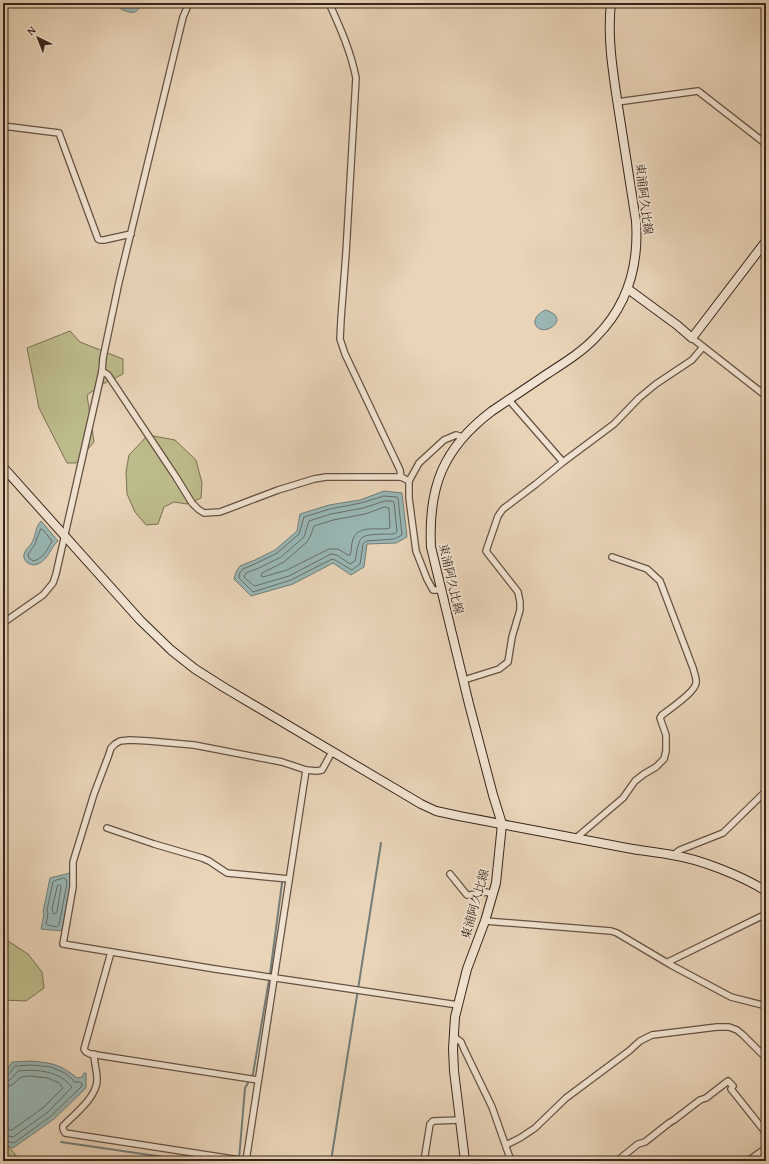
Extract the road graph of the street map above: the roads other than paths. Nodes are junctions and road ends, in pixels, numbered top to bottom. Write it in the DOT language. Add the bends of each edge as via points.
graph roads {
  1 [pos="329,3"];
  2 [pos="612,3"];
  3 [pos="187,4"];
  4 [pos="617,102"];
  5 [pos="3,126"];
  6 [pos="766,144"];
  7 [pos="131,234"];
  8 [pos="766,241"];
  9 [pos="628,289"];
  10 [pos="692,338"];
  11 [pos="703,347"];
  12 [pos="102,371"];
  13 [pos="766,396"];
  14 [pos="509,400"];
  15 [pos="463,437"];
  16 [pos="563,462"];
  17 [pos="3,467"];
  18 [pos="401,478"];
  19 [pos="409,481"];
  20 [pos="65,536"];
  21 [pos="612,557"];
  22 [pos="441,590"];
  23 [pos="3,623"];
  24 [pos="464,680"];
  25 [pos="332,752"];
  26 [pos="306,770"];
  27 [pos="766,791"];
  28 [pos="502,824"];
  29 [pos="107,828"];
  30 [pos="576,838"];
  31 [pos="673,855"];
  32 [pos="450,874"];
  33 [pos="289,879"];
  34 [pos="766,891"];
  35 [pos="493,894"];
  36 [pos="766,914"];
  37 [pos="485,921"];
  38 [pos="112,952"];
  39 [pos="668,962"];
  40 [pos="274,978"];
  41 [pos="458,1005"];
  42 [pos="766,1006"];
  43 [pos="453,1036"];
  44 [pos="94,1054"];
  45 [pos="766,1058"];
  46 [pos="258,1080"];
  47 [pos="460,1120"];
  48 [pos="766,1133"];
  49 [pos="506,1145"];
  50 [pos="766,1148"];
  51 [pos="424,1161"];
  52 [pos="465,1161"];
  53 [pos="512,1161"];
  54 [pos="617,1161"];
  55 [pos="748,1161"];
  1 -- 18 [label="street" via="346,42 356,78 340,339 400,470"];
  2 -- 4 [label="main road, 東浦阿久比線" via="610,52"];
  3 -- 7 [label="street"];
  4 -- 6 [label="street" via="698,91"];
  4 -- 9 [label="main road, 東浦阿久比線" via="637,233 636,255"];
  5 -- 7 [label="street" via="59,133 98,239"];
  7 -- 12 [label="street"];
  8 -- 10 [label="main road"];
  9 -- 10 [label="main road"];
  9 -- 14 [label="main road, 東浦阿久比線" via="614,315 596,338"];
  10 -- 11 [label="street"];
  11 -- 13 [label="street"];
  11 -- 16 [label="street" via="692,360 656,384 614,424"];
  12 -- 18 [label="street" via="108,375 192,504 204,513 220,512 314,478"];
  12 -- 20 [label="street"];
  14 -- 15 [label="main road, 東浦阿久比線" via="482,419"];
  14 -- 16 [label="street"];
  15 -- 19 [label="street" via="456,435 444,440 419,463"];
  15 -- 22 [label="main road, 東浦阿久比線" via="444,467 433,497 431,547"];
  16 -- 24 [label="street" via="503,509 498,516 486,551 518,592 520,610 508,662 500,669"];
  17 -- 20 [label="main road"];
  18 -- 19 [label="street"];
  19 -- 22 [label="street" via="416,551 433,590"];
  20 -- 23 [label="street" via="56,574 49,589"];
  20 -- 25 [label="main road" via="140,620 171,650 195,669"];
  21 -- 30 [label="street" via="647,570 660,581 697,681 693,691 660,718 666,740 664,759 661,763 635,781 623,798"];
  22 -- 24 [label="main road, 東浦阿久比線"];
  24 -- 28 [label="main road, 東浦阿久比線"];
  25 -- 26 [label="street" via="322,770"];
  25 -- 28 [label="main road" via="436,811"];
  26 -- 33 [label="street"];
  26 -- 38 [label="street" via="282,762 194,745 130,740 115,744 111,748 94,794 73,862 74,887 63,944"];
  27 -- 31 [label="street" via="723,833"];
  28 -- 30 [label="main road"];
  28 -- 35 [label="main road, 東浦阿久比線" via="498,871"];
  29 -- 33 [label="street" via="202,858 227,873"];
  30 -- 31 [label="main road"];
  31 -- 34 [label="main road" via="722,870"];
  32 -- 35 [label="street" via="467,894"];
  33 -- 40 [label="street"];
  35 -- 37 [label="main road, 東浦阿久比線"];
  36 -- 39 [label="street"];
  37 -- 39 [label="street" via="611,931"];
  37 -- 41 [label="main road, 東浦阿久比線"];
  38 -- 40 [label="street"];
  38 -- 44 [label="street" via="84,1048 86,1052"];
  39 -- 42 [label="street" via="731,997"];
  40 -- 41 [label="street"];
  40 -- 46 [label="street"];
  41 -- 43 [label="main road, 東浦阿久比線"];
  43 -- 47 [label="main road, 東浦阿久比線"];
  43 -- 49 [label="street" via="461,1042 490,1102"];
  44 -- 46 [label="street"];
  44 -- 46 [label="street" via="98,1081 96,1088 63,1126 65,1132 246,1161"];
  45 -- 49 [label="street" via="743,1035 729,1027 652,1034 566,1098 535,1128"];
  47 -- 51 [label="street" via="433,1121 430,1124"];
  47 -- 52 [label="main road, 東浦阿久比線"];
  48 -- 54 [label="street" via="731,1089 733,1086 728,1080"];
  49 -- 53 [label="street"];
  50 -- 55 [label="street"];
}
